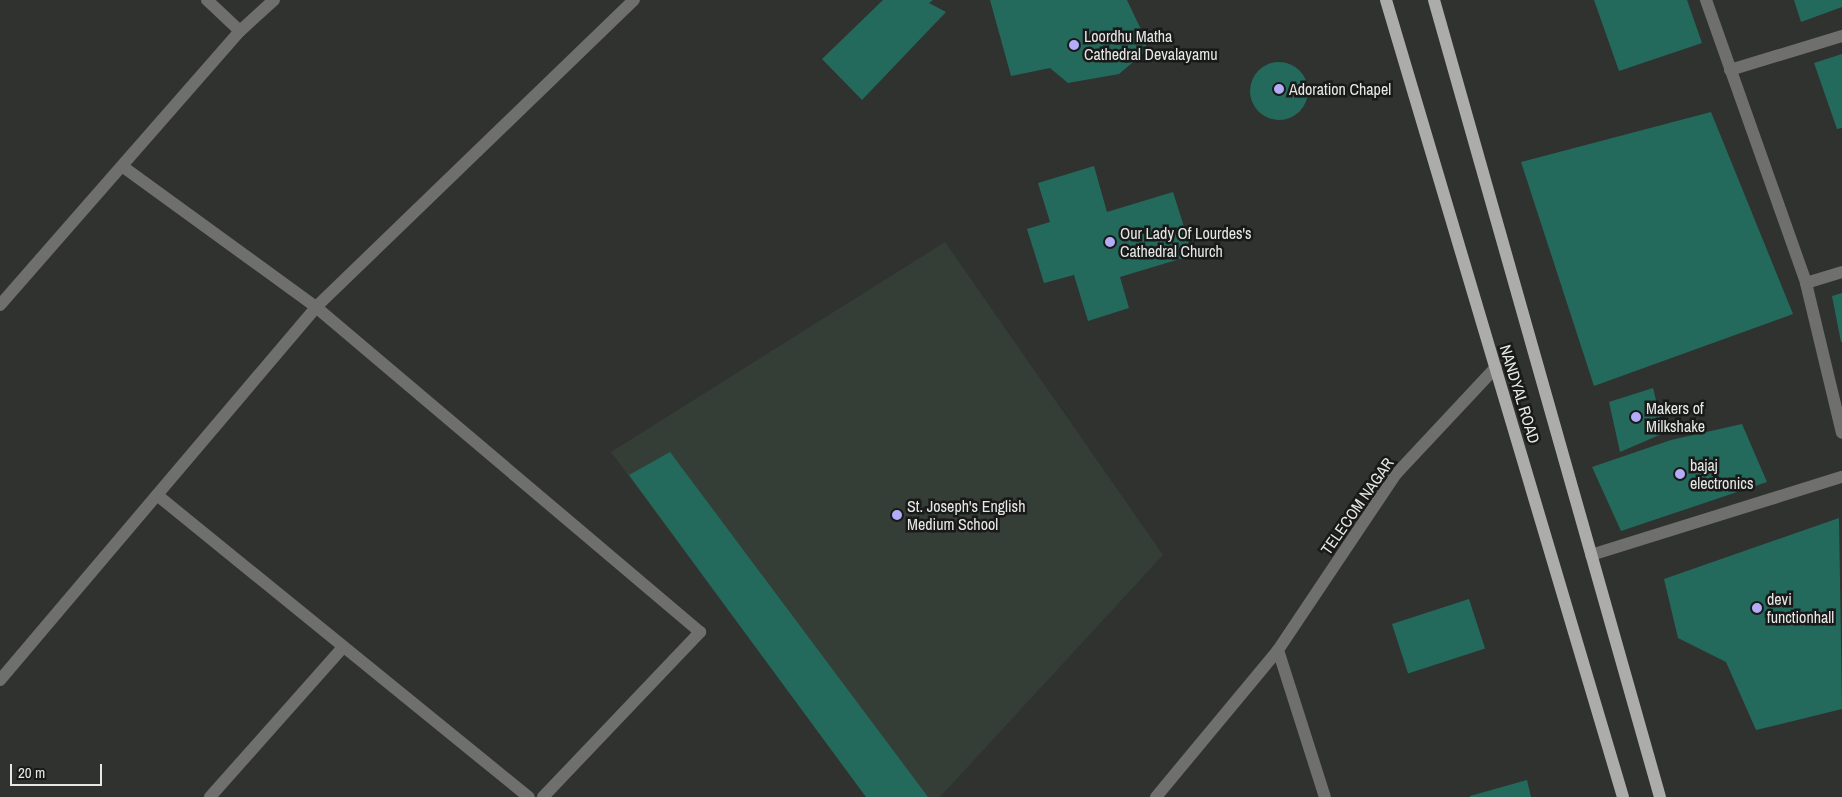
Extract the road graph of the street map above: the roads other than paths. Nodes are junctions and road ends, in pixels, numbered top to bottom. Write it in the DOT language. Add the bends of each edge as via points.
graph roads {
  1 [pos="207,0"];
  2 [pos="274,0"];
  3 [pos="634,0"];
  4 [pos="1386,0"];
  5 [pos="1434,0"];
  6 [pos="1706,0"];
  7 [pos="240,31"];
  8 [pos="1842,36"];
  9 [pos="1730,70"];
  10 [pos="123,167"];
  11 [pos="1842,272"];
  12 [pos="1806,283"];
  13 [pos="0,305"];
  14 [pos="316,307"];
  15 [pos="1496,368"];
  16 [pos="1842,433"];
  17 [pos="1842,478"];
  18 [pos="157,494"];
  19 [pos="1591,555"];
  20 [pos="343,647"];
  21 [pos="1278,650"];
  22 [pos="0,680"];
  23 [pos="210,797"];
  24 [pos="529,797"];
  25 [pos="543,797"];
  26 [pos="1156,797"];
  27 [pos="1325,797"];
  28 [pos="1623,797"];
  29 [pos="1660,797"];
  1 -- 7 [label="street"];
  2 -- 7 [label="street"];
  3 -- 14 [label="street"];
  4 -- 15 [label="main road, NANDYAL ROAD"];
  5 -- 19 [label="main road, NANDYAL ROAD"];
  6 -- 9 [label="street"];
  7 -- 10 [label="street"];
  8 -- 9 [label="street"];
  9 -- 12 [label="street"];
  10 -- 13 [label="street"];
  10 -- 14 [label="street"];
  11 -- 12 [label="street"];
  12 -- 16 [label="street"];
  14 -- 18 [label="street"];
  14 -- 25 [label="street" via="700,632"];
  15 -- 21 [label="street, TELECOM NAGAR" via="1396,474"];
  15 -- 28 [label="main road, NANDYAL ROAD"];
  17 -- 19 [label="street"];
  18 -- 20 [label="street"];
  18 -- 22 [label="street"];
  19 -- 29 [label="main road, NANDYAL ROAD"];
  20 -- 23 [label="street"];
  20 -- 24 [label="street"];
  21 -- 26 [label="street, TELECOM NAGAR"];
  21 -- 27 [label="street"];
}
